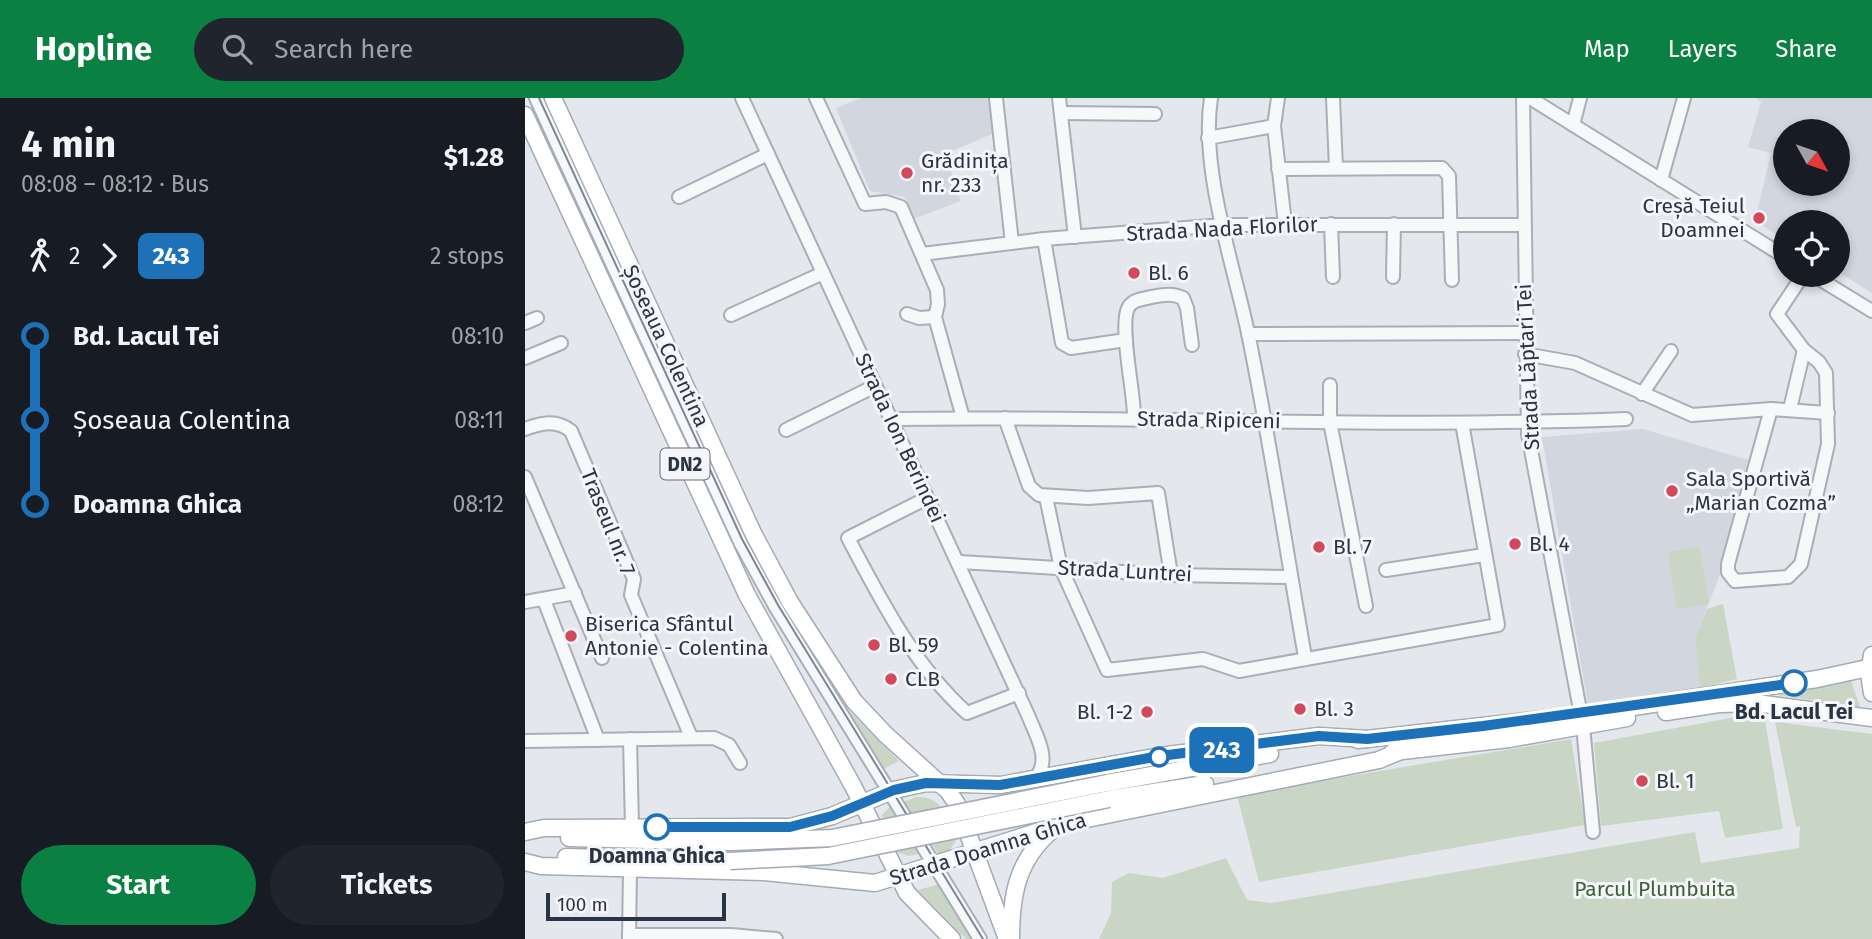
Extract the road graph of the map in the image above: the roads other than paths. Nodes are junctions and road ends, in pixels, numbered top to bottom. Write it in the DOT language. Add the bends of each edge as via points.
graph roads {
  1 [pos="536,98"];
  2 [pos="553,98"];
  3 [pos="742,98"];
  4 [pos="816,98"];
  5 [pos="996,98"];
  6 [pos="1059,98"];
  7 [pos="1211,98"];
  8 [pos="1278,98"];
  9 [pos="1333,98"];
  10 [pos="1523,98"];
  11 [pos="1580,98"];
  12 [pos="1684,98"];
  13 [pos="1537,100"];
  14 [pos="1061,113"];
  15 [pos="1155,114"];
  16 [pos="525,115"];
  17 [pos="1573,125"];
  18 [pos="1275,126"];
  19 [pos="1208,138"];
  20 [pos="768,154"];
  21 [pos="1336,168"];
  22 [pos="1278,169"];
  23 [pos="1661,180"];
  24 [pos="679,197"];
  25 [pos="1285,224"];
  26 [pos="1331,224"];
  27 [pos="1394,224"];
  28 [pos="1224,225"];
  29 [pos="1453,225"];
  30 [pos="1523,225"];
  31 [pos="1075,237"];
  32 [pos="1044,239"];
  33 [pos="1012,243"];
  34 [pos="1773,250"];
  35 [pos="922,254"];
  36 [pos="823,274"];
  37 [pos="1333,277"];
  38 [pos="1393,277"];
  39 [pos="1452,280"];
  40 [pos="1795,287"];
  41 [pos="1831,287"];
  42 [pos="1872,312"];
  43 [pos="907,314"];
  44 [pos="731,315"];
  45 [pos="935,317"];
  46 [pos="1525,333"];
  47 [pos="1248,334"];
  48 [pos="1126,340"];
  49 [pos="561,342"];
  50 [pos="1192,345"];
  51 [pos="1804,350"];
  52 [pos="1671,351"];
  53 [pos="1525,354"];
  54 [pos="525,358"];
  55 [pos="1330,385"];
  56 [pos="876,386"];
  57 [pos="1642,394"];
  58 [pos="1771,409"];
  59 [pos="1790,409"];
  60 [pos="1828,413"];
  61 [pos="964,418"];
  62 [pos="1005,418"];
  63 [pos="1134,418"];
  64 [pos="891,419"];
  65 [pos="1626,419"];
  66 [pos="1264,421"];
  67 [pos="1330,422"];
  68 [pos="1527,422"];
  69 [pos="1462,423"];
  70 [pos="525,429"];
  71 [pos="786,430"];
  72 [pos="699,455"];
  73 [pos="721,465"];
  74 [pos="525,477"];
  75 [pos="927,498"];
  76 [pos="1046,498"];
  77 [pos="1484,555"];
  78 [pos="960,562"];
  79 [pos="1061,568"];
  80 [pos="1386,570"];
  81 [pos="1171,575"];
  82 [pos="1291,577"];
  83 [pos="575,593"];
  84 [pos="544,600"];
  85 [pos="525,602"];
  86 [pos="1366,606"];
  87 [pos="1305,657"];
  88 [pos="602,658"];
  89 [pos="1871,663"];
  90 [pos="1019,693"];
  91 [pos="1872,693"];
  92 [pos="1872,718"];
  93 [pos="1582,721"];
  94 [pos="691,737"];
  95 [pos="630,739"];
  96 [pos="1367,739"];
  97 [pos="598,740"];
  98 [pos="525,741"];
  99 [pos="1403,750"];
  100 [pos="740,763"];
  101 [pos="1073,772"];
  102 [pos="1035,779"];
  103 [pos="937,781"];
  104 [pos="1108,791"];
  105 [pos="891,792"];
  106 [pos="862,804"];
  107 [pos="1081,820"];
  108 [pos="1062,824"];
  109 [pos="632,827"];
  110 [pos="743,829"];
  111 [pos="1593,832"];
  112 [pos="525,834"];
  113 [pos="976,853"];
  114 [pos="736,857"];
  115 [pos="525,859"];
  116 [pos="936,864"];
  117 [pos="630,870"];
  118 [pos="898,877"];
  119 [pos="629,937"];
  120 [pos="754,937"];
  121 [pos="776,939"];
  122 [pos="952,939"];
  123 [pos="980,939"];
  124 [pos="1009,939"];
  1 -- 72 [label="street"];
  2 -- 73 [label="main road, Șoseaua Colentina / DN2"];
  3 -- 20 [label="street, Strada Ion Berindei"];
  4 -- 35 [label="street" via="865,204 886,202 901,207"];
  5 -- 33 [label="street"];
  6 -- 14 [label="street"];
  7 -- 19 [label="street"];
  8 -- 18 [label="street"];
  9 -- 21 [label="street"];
  10 -- 30 [label="street, Strada Lăptari Tei"];
  11 -- 17 [label="street"];
  12 -- 23 [label="street"];
  13 -- 17 [label="street"];
  14 -- 15 [label="street"];
  14 -- 31 [label="street"];
  16 -- 106 [label="main road, Șoseaua Colentina / DN2" via="735,572"];
  17 -- 23 [label="street"];
  18 -- 19 [label="street"];
  18 -- 22 [label="street"];
  19 -- 28 [label="street"];
  20 -- 24 [label="street"];
  20 -- 36 [label="street, Strada Ion Berindei"];
  21 -- 22 [label="street"];
  21 -- 29 [label="street" via="1441,168 1450,176"];
  22 -- 25 [label="street"];
  23 -- 34 [label="street"];
  25 -- 26 [label="street, Strada Nada Florilor"];
  25 -- 28 [label="street, Strada Nada Florilor"];
  26 -- 27 [label="street, Strada Nada Florilor"];
  26 -- 37 [label="street"];
  27 -- 29 [label="street, Strada Nada Florilor"];
  27 -- 38 [label="street"];
  28 -- 31 [label="street, Strada Nada Florilor"];
  28 -- 47 [label="street"];
  29 -- 30 [label="street, Strada Nada Florilor"];
  29 -- 39 [label="street"];
  30 -- 46 [label="street, Strada Lăptari Tei"];
  31 -- 32 [label="street, Strada Nada Florilor"];
  32 -- 33 [label="street, Strada Nada Florilor"];
  32 -- 48 [label="street" via="1062,343 1071,348"];
  33 -- 35 [label="street, Strada Nada Florilor"];
  35 -- 45 [label="street" via="937,290"];
  36 -- 44 [label="street"];
  36 -- 56 [label="street, Strada Ion Berindei"];
  40 -- 51 [label="street" via="1777,314"];
  41 -- 42 [label="street"];
  43 -- 45 [label="street"];
  45 -- 61 [label="street"];
  46 -- 47 [label="street"];
  46 -- 53 [label="street, Strada Lăptari Tei"];
  47 -- 66 [label="street"];
  48 -- 50 [label="street" via="1125,315 1130,305 1175,294 1188,308"];
  48 -- 63 [label="street"];
  49 -- 54 [label="street"];
  51 -- 59 [label="street"];
  51 -- 60 [label="street" via="1826,373"];
  52 -- 57 [label="street"];
  53 -- 57 [label="street" via="1556,353"];
  53 -- 68 [label="street, Strada Lăptari Tei"];
  55 -- 67 [label="street"];
  56 -- 64 [label="street, Strada Ion Berindei"];
  56 -- 71 [label="street"];
  57 -- 58 [label="street" via="1692,415"];
  58 -- 59 [label="street"];
  58 -- 60 [label="street" via="1728,564 1735,581 1788,578 1799,569 1828,444"];
  59 -- 60 [label="street"];
  61 -- 62 [label="street, Strada Ripiceni"];
  61 -- 64 [label="street, Strada Ripiceni"];
  62 -- 63 [label="street, Strada Ripiceni"];
  62 -- 76 [label="street" via="1029,486"];
  63 -- 66 [label="street, Strada Ripiceni"];
  64 -- 75 [label="street, Strada Ion Berindei"];
  65 -- 68 [label="street, Strada Ripiceni"];
  66 -- 67 [label="street, Strada Ripiceni"];
  66 -- 82 [label="street"];
  67 -- 69 [label="street, Strada Ripiceni"];
  67 -- 86 [label="street"];
  68 -- 69 [label="street, Strada Ripiceni"];
  68 -- 93 [label="street, Strada Lăptari Tei"];
  69 -- 77 [label="street"];
  70 -- 94 [label="street, Traseul nr. 7" via="545,422 571,431 634,579 631,595"];
  72 -- 73 [label="street"];
  72 -- 105 [label="street" via="775,606"];
  73 -- 103 [label="main road, Șoseaua Colentina / DN2" via="777,578 843,687 877,727"];
  74 -- 83 [label="street"];
  75 -- 78 [label="street, Strada Ion Berindei"];
  75 -- 90 [label="street" via="848,538 902,639 944,693 967,713"];
  76 -- 79 [label="street"];
  76 -- 81 [label="street" via="1158,493"];
  77 -- 80 [label="street"];
  77 -- 87 [label="street" via="1498,625"];
  78 -- 79 [label="street, Strada Luntrei"];
  78 -- 90 [label="street, Strada Ion Berindei"];
  79 -- 81 [label="street, Strada Luntrei"];
  79 -- 87 [label="street" via="1107,670 1203,659 1239,671"];
  81 -- 82 [label="street, Strada Luntrei"];
  82 -- 87 [label="street"];
  83 -- 84 [label="street"];
  83 -- 88 [label="street"];
  84 -- 85 [label="street"];
  84 -- 97 [label="street"];
  89 -- 91 [label="main road"];
  89 -- 93 [label="main road, Strada Doamna Ghica" via="1817,679"];
  90 -- 102 [label="street, Strada Ion Berindei" via="1043,754 1043,768"];
  92 -- 93 [label="main road, Strada Doamna Ghica" via="1731,703"];
  93 -- 96 [label="main road, Strada Doamna Ghica"];
  93 -- 99 [label="main road, Strada Doamna Ghica"];
  93 -- 111 [label="street, Strada Lăptari Tei"];
  94 -- 95 [label="street"];
  94 -- 100 [label="street" via="722,740"];
  95 -- 97 [label="street"];
  95 -- 109 [label="street"];
  96 -- 101 [label="main road, Strada Doamna Ghica" via="1319,736"];
  96 -- 104 [label="main road, Strada Doamna Ghica"];
  97 -- 98 [label="street"];
  99 -- 104 [label="main road, Strada Doamna Ghica"];
  99 -- 107 [label="main road, Strada Doamna Ghica" via="1379,760"];
  101 -- 102 [label="main road, Strada Doamna Ghica"];
  101 -- 107 [label="street"];
  102 -- 103 [label="main road, Strada Doamna Ghica" via="995,786"];
  103 -- 105 [label="main road, Strada Doamna Ghica"];
  103 -- 113 [label="main road, Șoseaua Colentina / DN2" via="957,803"];
  104 -- 114 [label="main road, bridge"];
  105 -- 106 [label="main road, Strada Doamna Ghica"];
  105 -- 116 [label="street"];
  106 -- 110 [label="main road, Strada Doamna Ghica" via="790,827"];
  106 -- 118 [label="main road, Șoseaua Colentina / DN2"];
  107 -- 108 [label="main road, Strada Doamna Ghica"];
  108 -- 113 [label="main road, Strada Doamna Ghica"];
  108 -- 124 [label="main road" via="1039,842 1022,865 1013,895"];
  109 -- 110 [label="main road, Strada Doamna Ghica"];
  109 -- 112 [label="main road, Strada Doamna Ghica" via="544,828"];
  110 -- 114 [label="street"];
  112 -- 114 [label="main road"];
  113 -- 116 [label="main road, Strada Doamna Ghica"];
  113 -- 124 [label="main road, Șoseaua Colentina / DN2"];
  114 -- 115 [label="main road"];
  114 -- 117 [label="main road, Strada Doamna Ghica"];
  114 -- 118 [label="main road, Strada Doamna Ghica" via="788,873 865,884"];
  115 -- 117 [label="main road, Strada Doamna Ghica" via="541,866"];
  116 -- 118 [label="main road, Strada Doamna Ghica"];
  116 -- 123 [label="street"];
  117 -- 119 [label="street"];
  118 -- 122 [label="main road, Șoseaua Colentina / DN2" via="907,893"];
  119 -- 120 [label="street"];
  120 -- 121 [label="street"];
}
